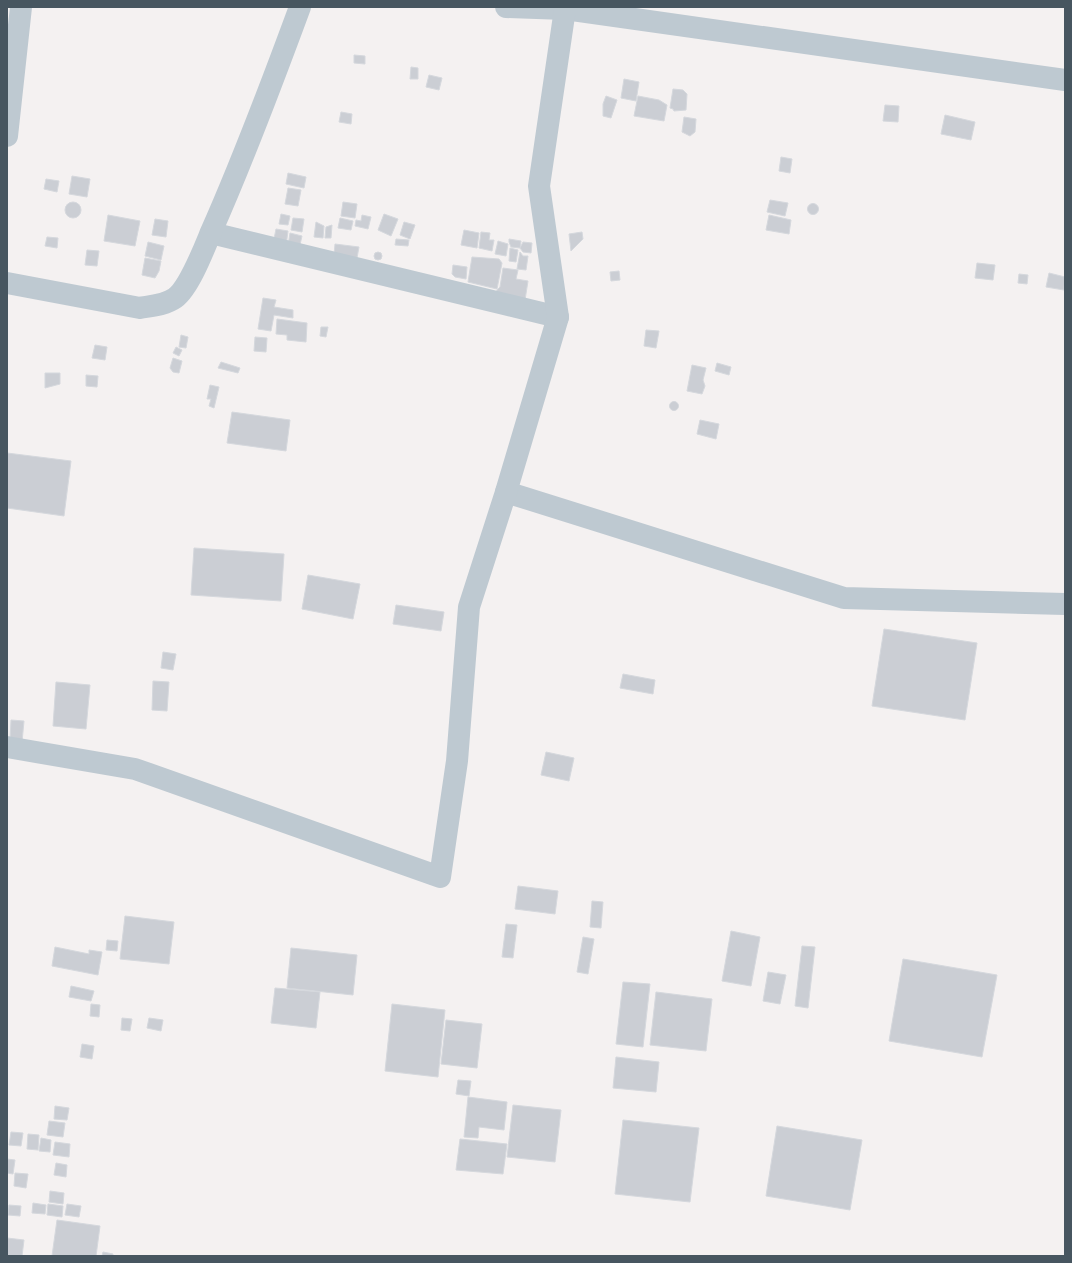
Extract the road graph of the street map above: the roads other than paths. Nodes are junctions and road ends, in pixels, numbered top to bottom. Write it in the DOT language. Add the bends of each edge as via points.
graph roads {
  1 [pos="21,7"];
  2 [pos="300,7"];
  3 [pos="506,7"];
  4 [pos="565,10"];
  5 [pos="1065,80"];
  6 [pos="7,136"];
  7 [pos="211,233"];
  8 [pos="7,283"];
  9 [pos="558,317"];
  10 [pos="506,492"];
  11 [pos="1065,604"];
  12 [pos="7,747"];
  1 -- 6 [label="street"];
  2 -- 7 [label="street" via="254,132"];
  3 -- 4 [label="street"];
  4 -- 5 [label="street"];
  4 -- 9 [label="street" via="539,186"];
  7 -- 8 [label="street" via="194,272 175,298 156,306 140,308"];
  7 -- 9 [label="street"];
  9 -- 10 [label="street"];
  10 -- 11 [label="street" via="844,598"];
  10 -- 12 [label="street" via="469,607 457,761 440,877 135,769"];
}
